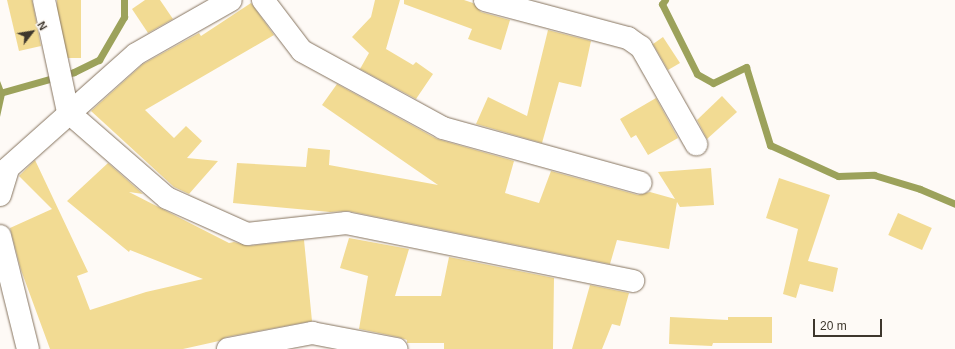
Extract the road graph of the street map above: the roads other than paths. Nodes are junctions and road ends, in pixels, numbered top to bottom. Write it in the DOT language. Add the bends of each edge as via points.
graph roads {
  1 [pos="44,0"];
  2 [pos="232,0"];
  3 [pos="263,0"];
  4 [pos="485,0"];
  5 [pos="68,112"];
  6 [pos="696,144"];
  7 [pos="641,183"];
  8 [pos="0,195"];
  9 [pos="0,236"];
  10 [pos="633,281"];
  11 [pos="28,349"];
  12 [pos="228,349"];
  13 [pos="396,349"];
  1 -- 5 [label="street"];
  2 -- 5 [label="street" via="136,54"];
  3 -- 7 [label="street" via="302,52 443,128"];
  4 -- 6 [label="street" via="628,38 642,47"];
  5 -- 8 [label="street" via="8,168"];
  5 -- 10 [label="street" via="167,198 248,234 346,223"];
  9 -- 11 [label="street"];
  12 -- 13 [label="street" via="312,333"];
}
